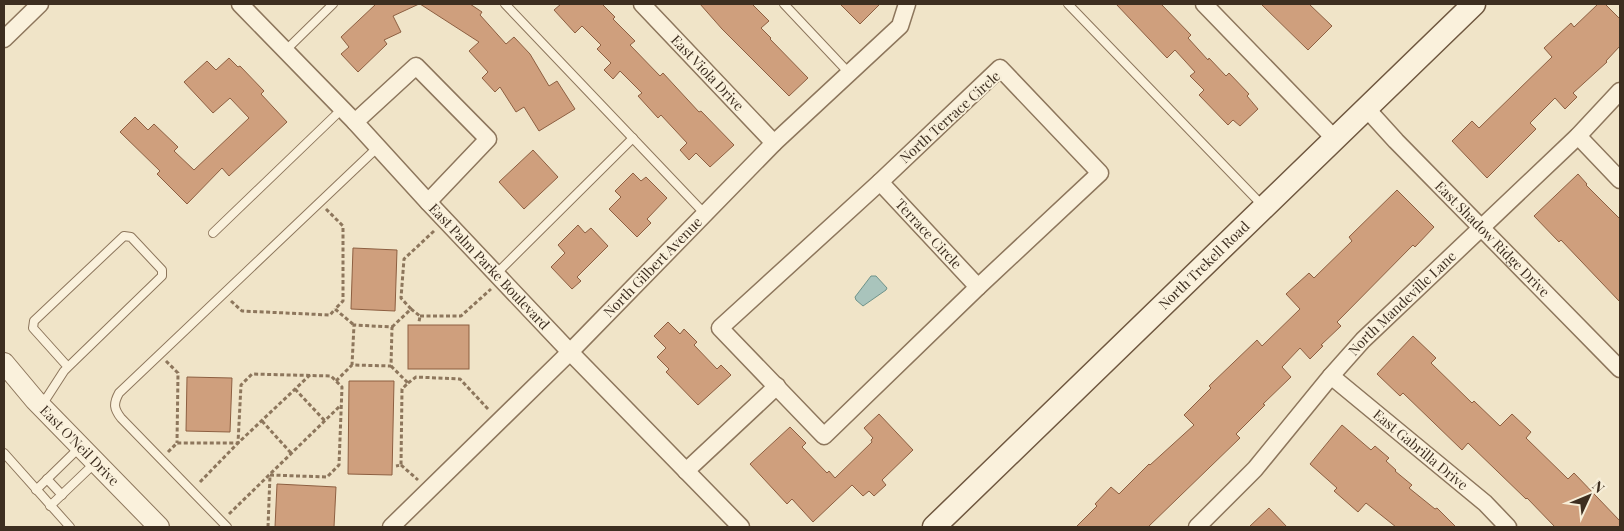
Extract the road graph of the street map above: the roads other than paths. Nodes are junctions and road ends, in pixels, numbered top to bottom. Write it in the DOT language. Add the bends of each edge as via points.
graph roads {
  1 [pos="40,4"];
  2 [pos="240,4"];
  3 [pos="333,4"];
  4 [pos="505,4"];
  5 [pos="642,4"];
  6 [pos="784,4"];
  7 [pos="907,4"];
  8 [pos="1068,4"];
  9 [pos="1204,4"];
  10 [pos="1474,4"];
  11 [pos="4,38"];
  12 [pos="286,50"];
  13 [pos="850,74"];
  14 [pos="1620,91"];
  15 [pos="1366,108"];
  16 [pos="342,109"];
  17 [pos="354,122"];
  18 [pos="1578,136"];
  19 [pos="633,138"];
  20 [pos="1334,139"];
  21 [pos="774,143"];
  22 [pos="378,147"];
  23 [pos="1620,180"];
  24 [pos="880,182"];
  25 [pos="428,202"];
  26 [pos="1264,207"];
  27 [pos="705,214"];
  28 [pos="1482,228"];
  29 [pos="212,233"];
  30 [pos="499,277"];
  31 [pos="978,287"];
  32 [pos="570,352"];
  33 [pos="4,363"];
  34 [pos="68,366"];
  35 [pos="1620,370"];
  36 [pos="1331,376"];
  37 [pos="777,386"];
  38 [pos="41,406"];
  39 [pos="80,446"];
  40 [pos="4,454"];
  41 [pos="96,462"];
  42 [pos="686,471"];
  43 [pos="47,479"];
  44 [pos="36,490"];
  45 [pos="62,495"];
  46 [pos="50,506"];
  47 [pos="224,524"];
  48 [pos="70,527"];
  49 [pos="159,527"];
  50 [pos="391,527"];
  51 [pos="741,527"];
  52 [pos="934,527"];
  53 [pos="1197,527"];
  54 [pos="1508,527"];
  1 -- 11 [label="street"];
  2 -- 12 [label="street, East Palm Parke Boulevard"];
  3 -- 12 [label="lane"];
  4 -- 19 [label="lane"];
  5 -- 21 [label="street, East Viola Drive"];
  6 -- 13 [label="lane"];
  7 -- 13 [label="street, North Gilbert Avenue" via="900,26"];
  8 -- 26 [label="lane"];
  9 -- 20 [label="street"];
  10 -- 15 [label="main road, North Trekell Road"];
  12 -- 16 [label="street, East Palm Parke Boulevard"];
  13 -- 21 [label="street, North Gilbert Avenue"];
  14 -- 18 [label="street, North Mandeville Lane"];
  15 -- 20 [label="main road, North Trekell Road"];
  15 -- 28 [label="street, East Shadow Ridge Drive"];
  16 -- 17 [label="street, East Palm Parke Boulevard"];
  16 -- 29 [label="lane"];
  17 -- 22 [label="street, East Palm Parke Boulevard"];
  17 -- 25 [label="street" via="416,66 488,139"];
  18 -- 23 [label="street"];
  18 -- 28 [label="street, North Mandeville Lane"];
  19 -- 27 [label="lane"];
  19 -- 30 [label="lane"];
  20 -- 26 [label="main road, North Trekell Road"];
  21 -- 27 [label="street, North Gilbert Avenue"];
  22 -- 25 [label="street, East Palm Parke Boulevard"];
  22 -- 47 [label="lane" via="119,393 114,402 121,418"];
  24 -- 31 [label="street, Terrace Circle"];
  24 -- 31 [label="street, North Terrace Circle" via="1000,68 1100,173"];
  24 -- 37 [label="street, North Terrace Circle" via="720,328"];
  25 -- 30 [label="street, East Palm Parke Boulevard"];
  26 -- 52 [label="main road, North Trekell Road"];
  27 -- 32 [label="street, North Gilbert Avenue"];
  28 -- 35 [label="street, East Shadow Ridge Drive"];
  28 -- 36 [label="street, North Mandeville Lane" via="1363,340"];
  30 -- 32 [label="street, East Palm Parke Boulevard"];
  31 -- 37 [label="street, North Terrace Circle" via="824,436"];
  32 -- 42 [label="street, East Palm Parke Boulevard"];
  32 -- 50 [label="street, North Gilbert Avenue"];
  33 -- 38 [label="street, East O'Neil Drive"];
  34 -- 34 [label="lane" via="162,276 162,270 131,237 124,236 34,321 33,328"];
  34 -- 38 [label="lane"];
  36 -- 53 [label="street, North Mandeville Lane" via="1255,469"];
  36 -- 54 [label="street, East Gabrilla Drive" via="1485,503"];
  37 -- 42 [label="street"];
  38 -- 39 [label="street, East O'Neil Drive"];
  39 -- 41 [label="street, East O'Neil Drive"];
  39 -- 43 [label="lane"];
  40 -- 44 [label="lane"];
  41 -- 45 [label="lane"];
  41 -- 49 [label="street, East O'Neil Drive"];
  42 -- 51 [label="street, East Palm Parke Boulevard"];
  43 -- 44 [label="lane"];
  43 -- 45 [label="lane"];
  44 -- 46 [label="lane"];
  45 -- 46 [label="lane"];
  46 -- 48 [label="lane"];
}
